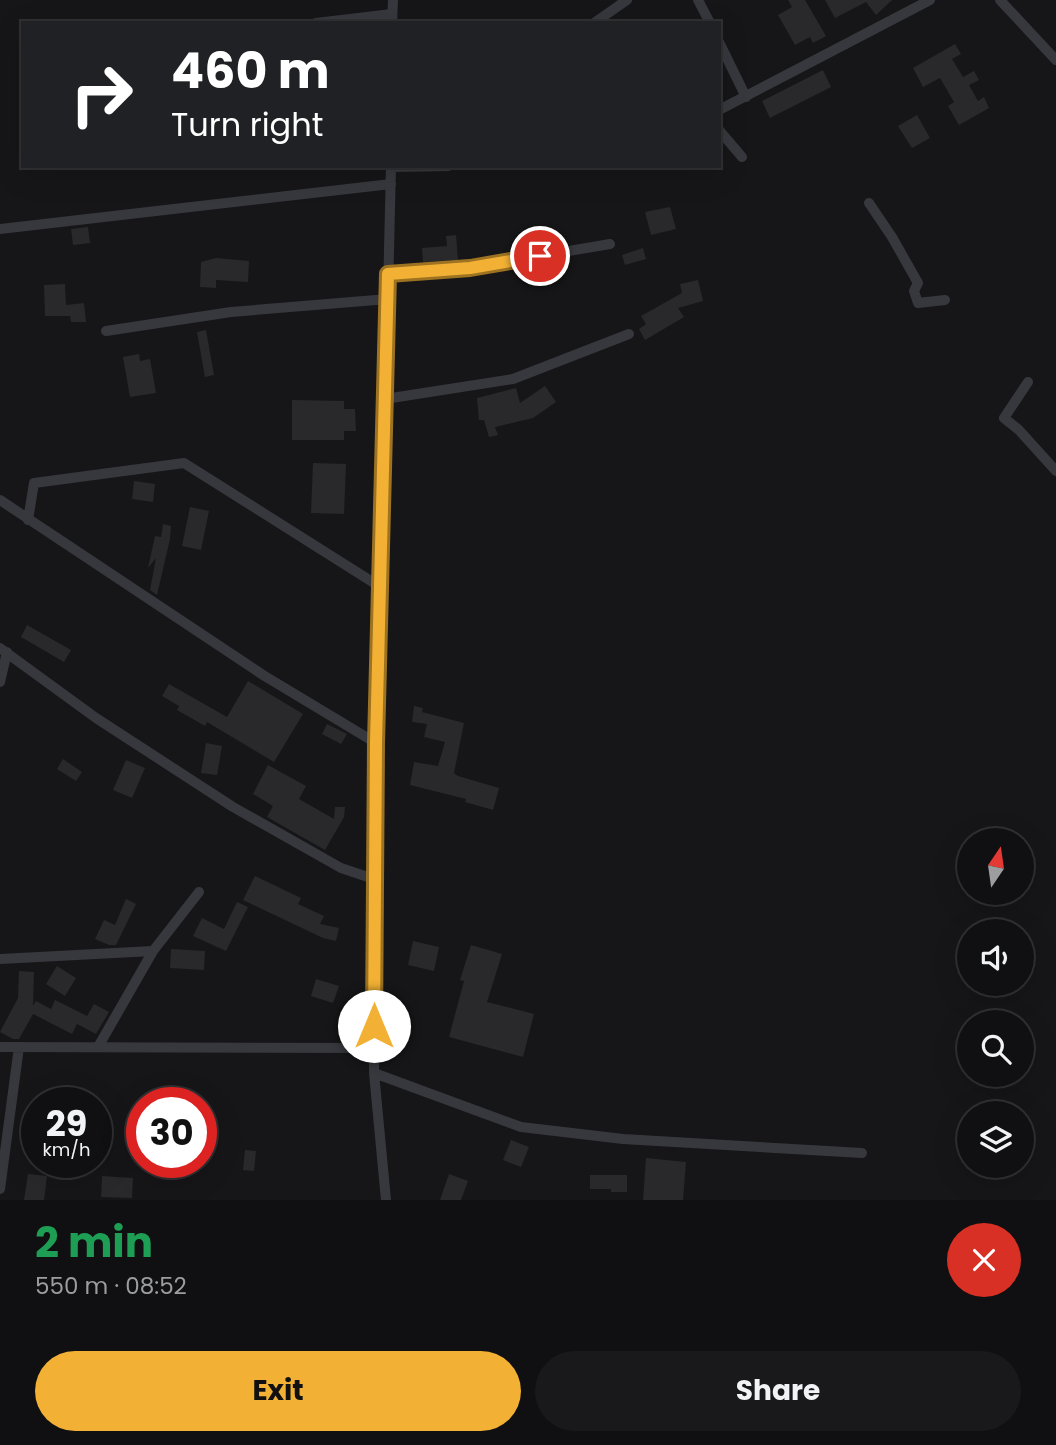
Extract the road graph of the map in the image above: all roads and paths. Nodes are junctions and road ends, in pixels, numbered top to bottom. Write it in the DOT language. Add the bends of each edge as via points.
graph roads {
  1 [pos="393,0"];
  2 [pos="626,0"];
  3 [pos="698,0"];
  4 [pos="930,0"];
  5 [pos="1000,0"];
  6 [pos="392,18"];
  7 [pos="346,21"];
  8 [pos="597,21"];
  9 [pos="709,21"];
  10 [pos="721,46"];
  11 [pos="1056,60"];
  12 [pos="746,97"];
  13 [pos="721,109"];
  14 [pos="721,133"];
  15 [pos="742,157"];
  16 [pos="391,168"];
  17 [pos="391,184"];
  18 [pos="869,203"];
  19 [pos="0,229"];
  20 [pos="610,244"];
  21 [pos="388,274"];
  22 [pos="388,299"];
  23 [pos="945,300"];
  24 [pos="106,331"];
  25 [pos="629,334"];
  26 [pos="1028,382"];
  27 [pos="385,399"];
  28 [pos="1056,471"];
  29 [pos="0,500"];
  30 [pos="28,520"];
  31 [pos="382,587"];
  32 [pos="4,650"];
  33 [pos="0,682"];
  34 [pos="376,743"];
  35 [pos="374,880"];
  36 [pos="200,892"];
  37 [pos="153,951"];
  38 [pos="0,959"];
  39 [pos="98,1046"];
  40 [pos="0,1047"];
  41 [pos="19,1047"];
  42 [pos="373,1048"];
  43 [pos="374,1073"];
  44 [pos="862,1153"];
  45 [pos="0,1189"];
  46 [pos="386,1200"];
  1 -- 6 [label="street"];
  2 -- 8 [label="street"];
  3 -- 9 [label="street"];
  4 -- 12 [label="street"];
  5 -- 11 [label="street"];
  6 -- 7 [label="street"];
  10 -- 12 [label="street"];
  12 -- 13 [label="street"];
  14 -- 15 [label="street"];
  16 -- 17 [label="street"];
  17 -- 19 [label="street"];
  17 -- 21 [label="street"];
  18 -- 23 [label="street" via="918,283 914,291 918,303"];
  20 -- 21 [label="street" via="470,268"];
  21 -- 22 [label="street"];
  22 -- 24 [label="street" via="231,312"];
  22 -- 27 [label="street"];
  25 -- 27 [label="street" via="513,379"];
  26 -- 28 [label="street" via="1004,418"];
  27 -- 31 [label="street"];
  29 -- 30 [label="street"];
  30 -- 31 [label="street" via="34,483 184,463"];
  30 -- 34 [label="street" via="252,668"];
  31 -- 34 [label="street"];
  32 -- 33 [label="street"];
  32 -- 35 [label="street" via="96,718 233,807 341,868"];
  34 -- 35 [label="street"];
  35 -- 42 [label="street"];
  36 -- 37 [label="street"];
  37 -- 38 [label="street"];
  37 -- 39 [label="street"];
  39 -- 41 [label="street"];
  39 -- 42 [label="street"];
  40 -- 41 [label="street"];
  41 -- 45 [label="street"];
  42 -- 43 [label="street"];
  43 -- 44 [label="street" via="522,1127 622,1139"];
  43 -- 46 [label="street"];
}
